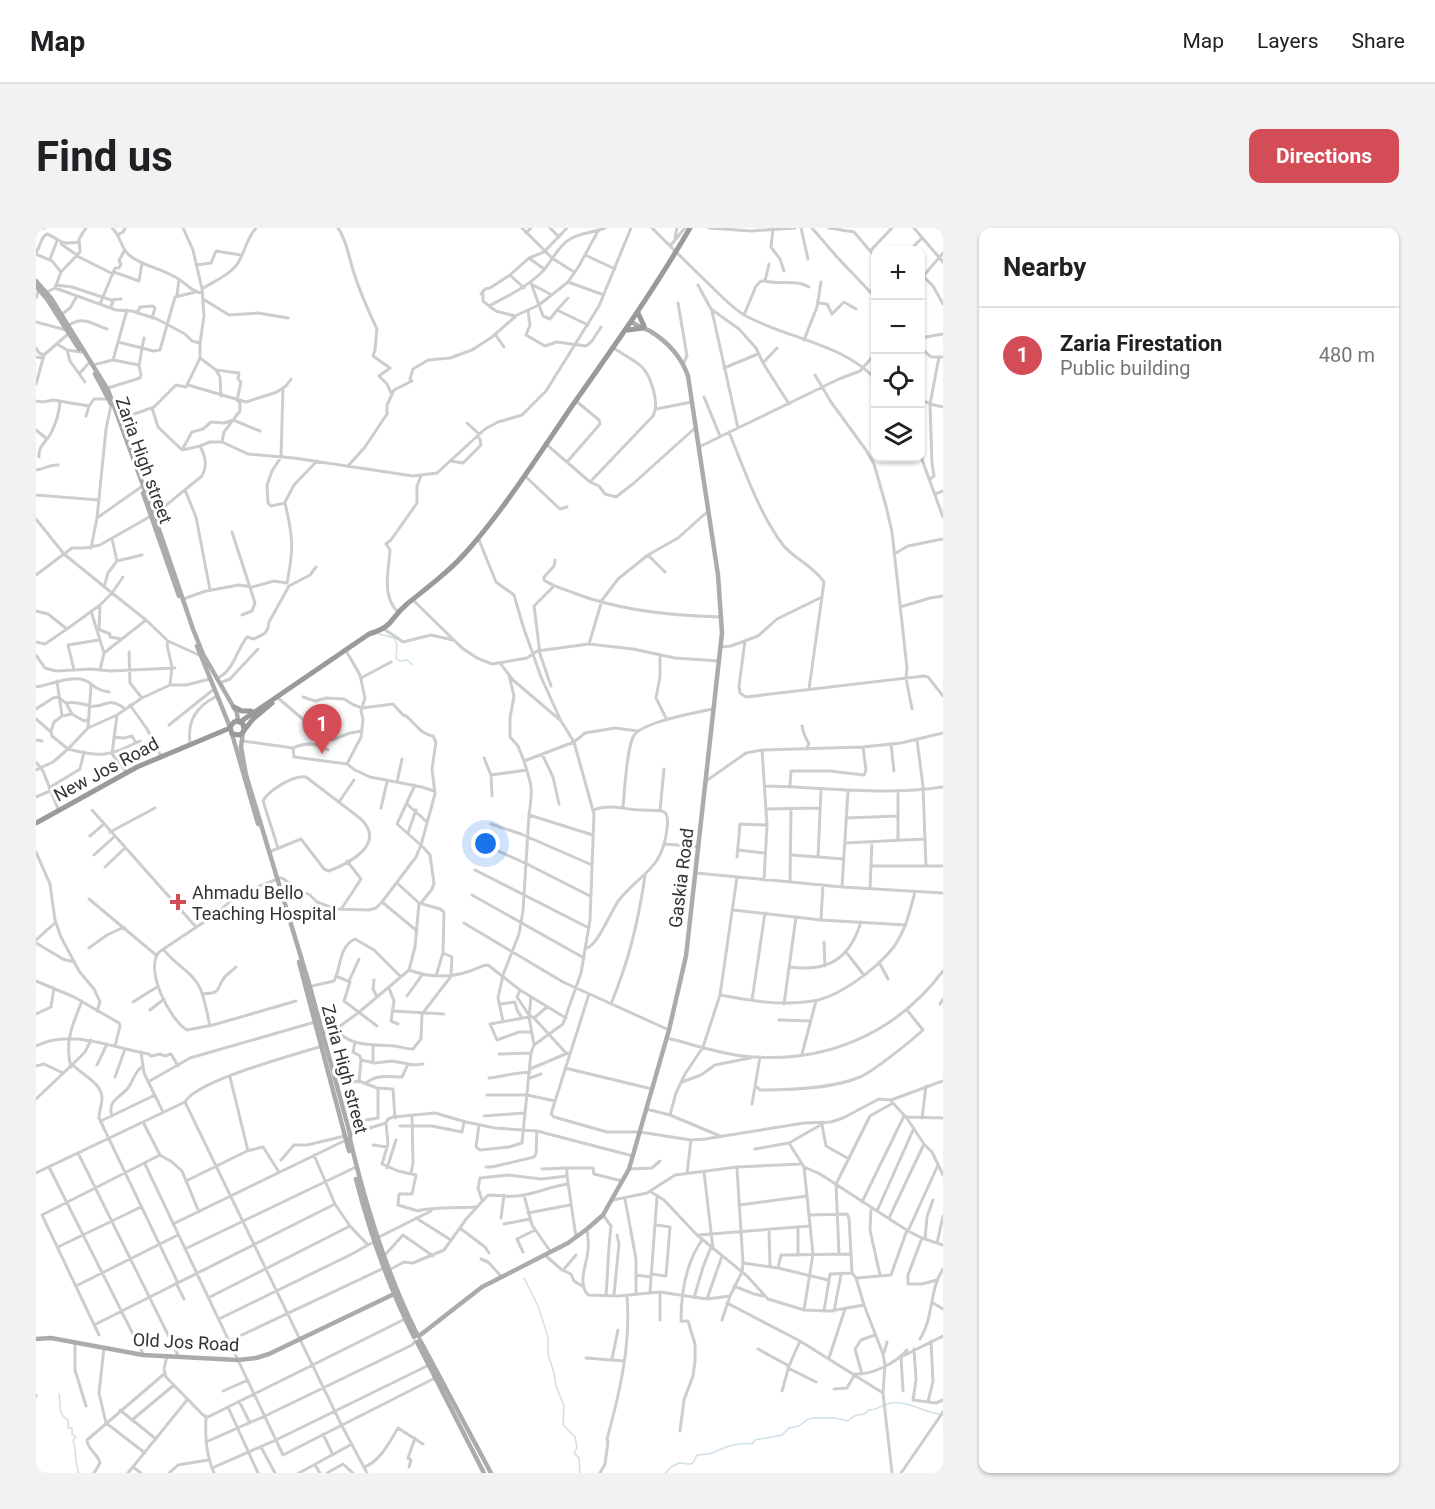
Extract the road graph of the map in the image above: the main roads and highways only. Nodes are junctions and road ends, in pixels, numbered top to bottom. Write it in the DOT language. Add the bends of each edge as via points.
graph roads {
  1 [pos="690,228"];
  2 [pos="36,281"];
  3 [pos="38,288"];
  4 [pos="638,313"];
  5 [pos="633,321"];
  6 [pos="644,328"];
  7 [pos="67,330"];
  8 [pos="626,331"];
  9 [pos="91,364"];
  10 [pos="153,516"];
  11 [pos="297,683"];
  12 [pos="234,707"];
  13 [pos="259,709"];
  14 [pos="239,722"];
  15 [pos="231,731"];
  16 [pos="243,731"];
  17 [pos="254,806"];
  18 [pos="36,823"];
  19 [pos="276,879"];
  20 [pos="308,987"];
  21 [pos="348,1136"];
  22 [pos="375,1240"];
  23 [pos="387,1269"];
  24 [pos="394,1294"];
  25 [pos="37,1337"];
  26 [pos="417,1339"];
  27 [pos="484,1473"];
  28 [pos="491,1473"];
  1 -- 4 [label="highway"];
  2 -- 7 [label="main road, Zaria High street" via="62,315"];
  3 -- 7 [label="main road, Zaria High street"];
  4 -- 5 [label="highway"];
  4 -- 6 [label="highway"];
  5 -- 6 [label="main road, Gaskia Road"];
  5 -- 8 [label="highway"];
  6 -- 8 [label="highway"];
  6 -- 26 [label="main road, Gaskia Road" via="670,346 689,380 722,617 682,975 629,1169 603,1215 576,1237 473,1293"];
  7 -- 9 [label="main road, Zaria High street"];
  7 -- 9 [label="main road, Zaria High street"];
  8 -- 11 [label="highway" via="478,538 447,572 398,612 389,626 369,634"];
  9 -- 10 [label="main road, Zaria High street" via="111,405"];
  9 -- 10 [label="main road, Zaria High street" via="120,419"];
  10 -- 12 [label="main road, Zaria High street" via="202,650"];
  10 -- 15 [label="main road, Zaria High street"];
  11 -- 13 [label="highway"];
  11 -- 16 [label="highway"];
  12 -- 13 [label="highway" via="245,712"];
  12 -- 14 [label="main road"];
  13 -- 14 [label="highway"];
  14 -- 15 [label="highway" via="232,723"];
  14 -- 16 [label="highway"];
  15 -- 16 [label="highway" via="238,735"];
  15 -- 17 [label="main road"];
  15 -- 18 [label="highway, New Jos Road" via="161,756"];
  16 -- 17 [label="main road" via="242,758"];
  17 -- 19 [label="main road, Zaria High street"];
  17 -- 19 [label="main road, Zaria High street"];
  19 -- 20 [label="main road, Zaria High street"];
  20 -- 21 [label="main road, Zaria High street"];
  20 -- 21 [label="main road, Zaria High street"];
  21 -- 22 [label="main road, Zaria High street"];
  22 -- 23 [label="main road, Zaria High street"];
  22 -- 23 [label="main road, Zaria High street"];
  23 -- 24 [label="main road, Zaria High street"];
  23 -- 26 [label="main road, Zaria High street"];
  24 -- 25 [label="main road, Old Jos Road" via="264,1356 238,1360 144,1355"];
  24 -- 26 [label="main road, Zaria High street"];
  26 -- 27 [label="main road, Zaria High street"];
  26 -- 28 [label="main road, Zaria High street"];
}
